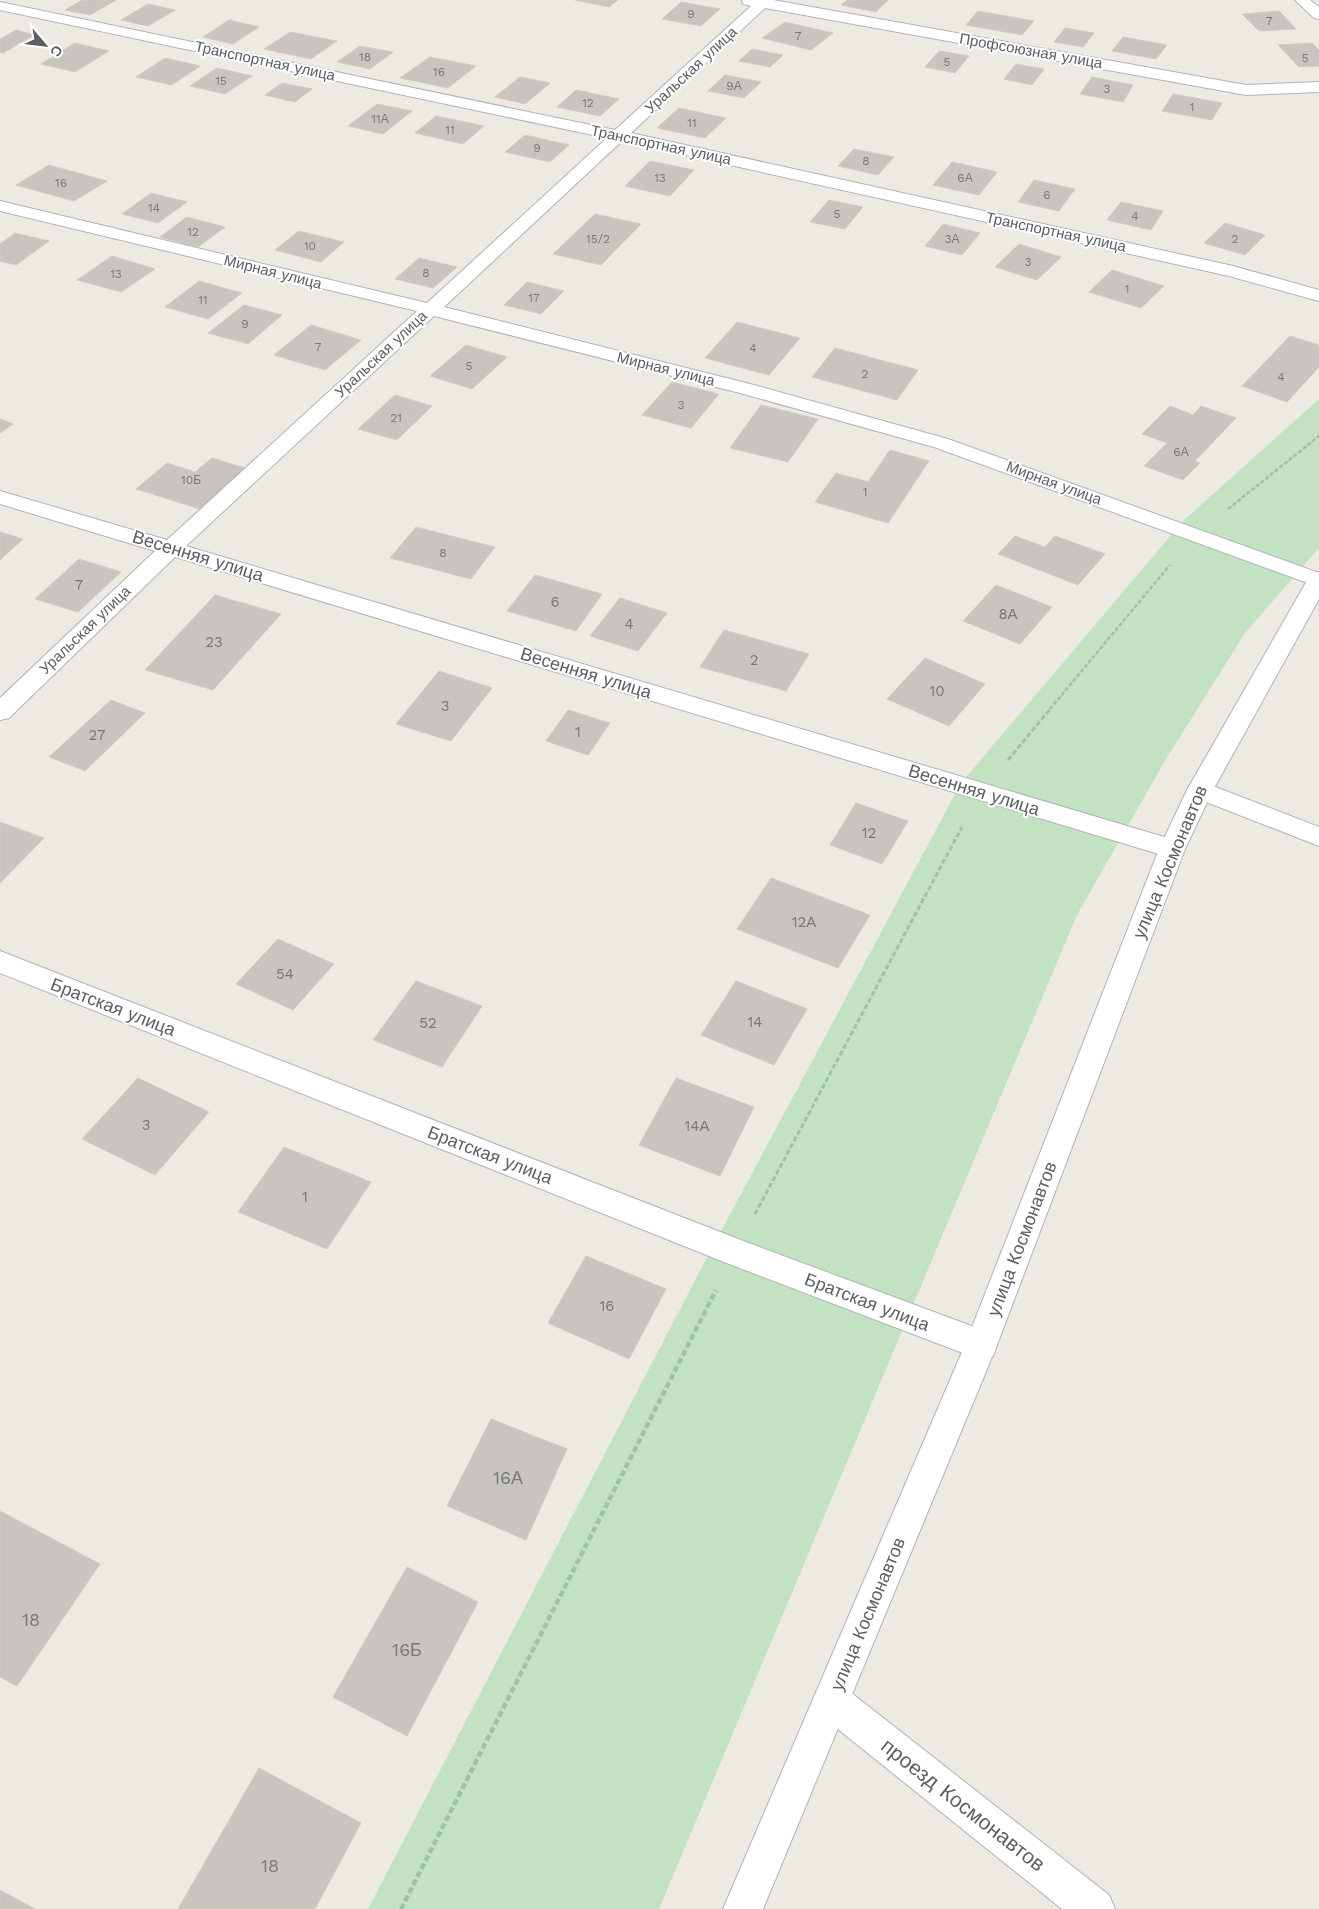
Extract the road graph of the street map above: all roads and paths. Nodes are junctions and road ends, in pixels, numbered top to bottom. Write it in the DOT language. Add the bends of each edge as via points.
graph roads {
  1 [pos="1302,0"];
  2 [pos="758,1"];
  3 [pos="0,6"];
  4 [pos="1319,15"];
  5 [pos="1319,87"];
  6 [pos="620,136"];
  7 [pos="0,206"];
  8 [pos="1319,296"];
  9 [pos="430,309"];
  10 [pos="1319,436"];
  11 [pos="0,497"];
  12 [pos="1196,535"];
  13 [pos="171,548"];
  14 [pos="1318,580"];
  15 [pos="0,712"];
  16 [pos="1200,790"];
  17 [pos="981,792"];
  18 [pos="1319,837"];
  19 [pos="1172,849"];
  20 [pos="0,962"];
  21 [pos="735,1252"];
  22 [pos="981,1345"];
  23 [pos="832,1701"];
  24 [pos="401,1909"];
  25 [pos="743,1909"];
  26 [pos="1095,1909"];
  1 -- 4 [label="street"];
  2 -- 5 [label="street, Профсоюзная улица" via="1246,90"];
  2 -- 6 [label="street, Уральская улица"];
  3 -- 6 [label="street, Транспортная улица"];
  6 -- 8 [label="street, Транспортная улица" via="1233,271"];
  6 -- 9 [label="street, Уральская улица"];
  7 -- 9 [label="street, Мирная улица"];
  9 -- 12 [label="street, Мирная улица" via="747,389 941,443"];
  9 -- 13 [label="street, Уральская улица"];
  10 -- 12 [label="path"];
  11 -- 13 [label="street, Весенняя улица"];
  12 -- 14 [label="street, Мирная улица"];
  12 -- 17 [label="path"];
  13 -- 15 [label="street, Уральская улица"];
  13 -- 17 [label="street, Весенняя улица"];
  14 -- 16 [label="street, улица Космонавтов"];
  16 -- 18 [label="street"];
  16 -- 19 [label="street, улица Космонавтов"];
  17 -- 19 [label="street, Весенняя улица"];
  17 -- 21 [label="path"];
  19 -- 22 [label="street, улица Космонавтов"];
  20 -- 21 [label="street, Братская улица"];
  21 -- 22 [label="street, Братская улица"];
  21 -- 24 [label="path"];
  22 -- 23 [label="street, улица Космонавтов"];
  23 -- 25 [label="street, улица Космонавтов"];
  23 -- 26 [label="street, проезд Космонавтов"];
}
